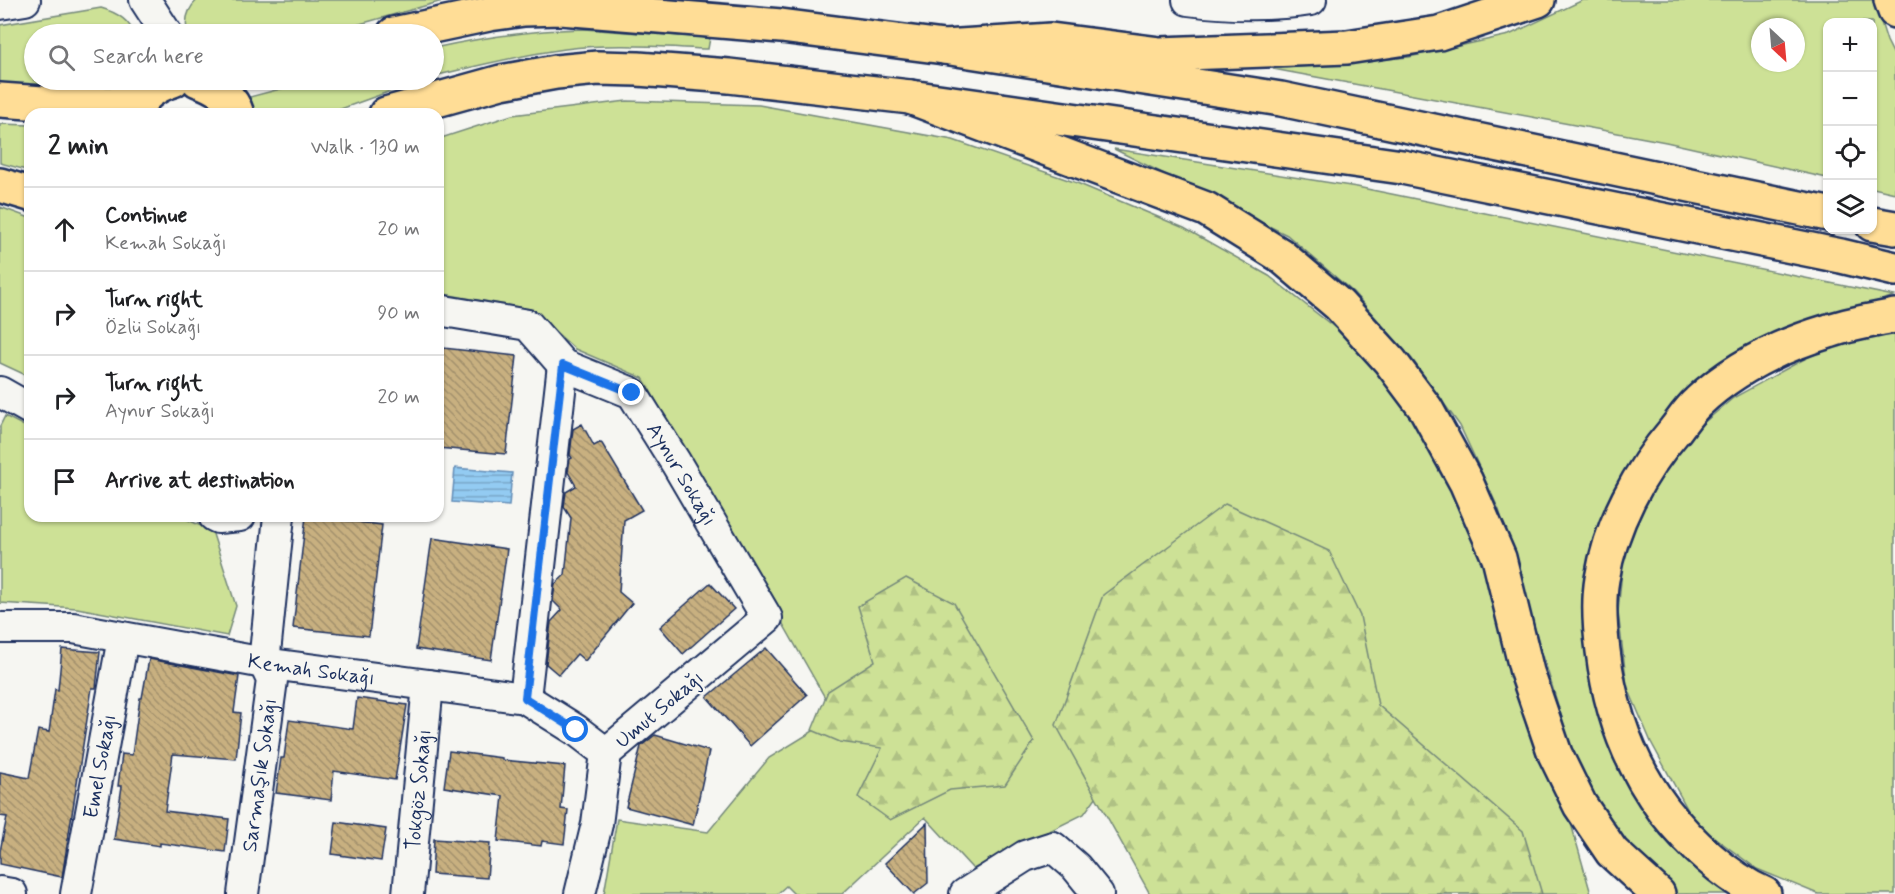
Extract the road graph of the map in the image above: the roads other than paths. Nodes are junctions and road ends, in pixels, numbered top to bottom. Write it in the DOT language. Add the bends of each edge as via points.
graph roads {
  1 [pos="25,0"];
  2 [pos="144,0"];
  3 [pos="1188,0"];
  4 [pos="1311,0"];
  5 [pos="1539,0"];
  6 [pos="1892,0"];
  7 [pos="0,4"];
  8 [pos="1895,11"];
  9 [pos="151,24"];
  10 [pos="160,24"];
  11 [pos="444,24"];
  12 [pos="944,47"];
  13 [pos="220,90"];
  14 [pos="140,98"];
  15 [pos="910,98"];
  16 [pos="0,100"];
  17 [pos="233,108"];
  18 [pos="408,108"];
  19 [pos="0,185"];
  20 [pos="24,192"];
  21 [pos="1823,213"];
  22 [pos="1877,225"];
  23 [pos="1895,228"];
  24 [pos="1895,269"];
  25 [pos="444,311"];
  26 [pos="1895,316"];
  27 [pos="563,365"];
  28 [pos="0,392"];
  29 [pos="24,406"];
  30 [pos="278,522"];
  31 [pos="767,618"];
  32 [pos="0,628"];
  33 [pos="123,638"];
  34 [pos="264,663"];
  35 [pos="428,685"];
  36 [pos="525,698"];
  37 [pos="606,753"];
  38 [pos="0,892"];
  39 [pos="12,894"];
  40 [pos="76,894"];
  41 [pos="243,894"];
  42 [pos="408,894"];
  43 [pos="580,894"];
  44 [pos="965,894"];
  45 [pos="1098,894"];
  46 [pos="1658,894"];
  47 [pos="1764,894"];
  1 -- 7 [label="street"];
  2 -- 9 [label="street"];
  2 -- 10 [label="street"];
  3 -- 4 [label="street"];
  5 -- 12 [label="main road" via="1439,33 1347,47 1160,54 1051,40"];
  6 -- 8 [label="main road"];
  11 -- 12 [label="main road" via="524,9 561,8 781,26"];
  12 -- 21 [label="main road" via="1281,99"];
  13 -- 17 [label="main road"];
  14 -- 16 [label="main road" via="43,104"];
  15 -- 18 [label="main road" via="729,76 598,68 501,82"];
  15 -- 24 [label="main road" via="1402,167"];
  15 -- 46 [label="main road" via="1206,209 1280,255 1339,305 1390,361 1426,409 1466,482 1498,558 1527,672 1555,754 1580,805 1612,852"];
  19 -- 20 [label="main road"];
  22 -- 23 [label="main road"];
  25 -- 27 [label="street, Aynur Sokağı" via="528,325"];
  26 -- 47 [label="main road" via="1830,330 1775,351 1698,402 1650,461 1628,500 1607,556 1602,581 1601,639 1611,701 1630,756 1676,825 1728,872"];
  27 -- 31 [label="street, Aynur Sokağı" via="632,393"];
  27 -- 36 [label="street"];
  28 -- 29 [label="street"];
  30 -- 34 [label="street, Sarmaşık Sokağı"];
  31 -- 37 [label="street, Umut Sokağı"];
  32 -- 33 [label="street, Kemah Sokağı" via="74,628"];
  33 -- 34 [label="street, Kemah Sokağı"];
  33 -- 40 [label="street, Emel Sokağı"];
  34 -- 35 [label="street, Kemah Sokağı"];
  34 -- 41 [label="street, Sarmaşık Sokağı" via="272,680"];
  35 -- 36 [label="street, Kemah Sokağı"];
  35 -- 42 [label="street, Tokgöz Sokağı"];
  36 -- 37 [label="street, Kemah Sokağı"];
  37 -- 43 [label="street, Umut Sokağı" via="597,824"];
  38 -- 39 [label="street"];
  44 -- 45 [label="street" via="1025,856 1053,847"];
}
